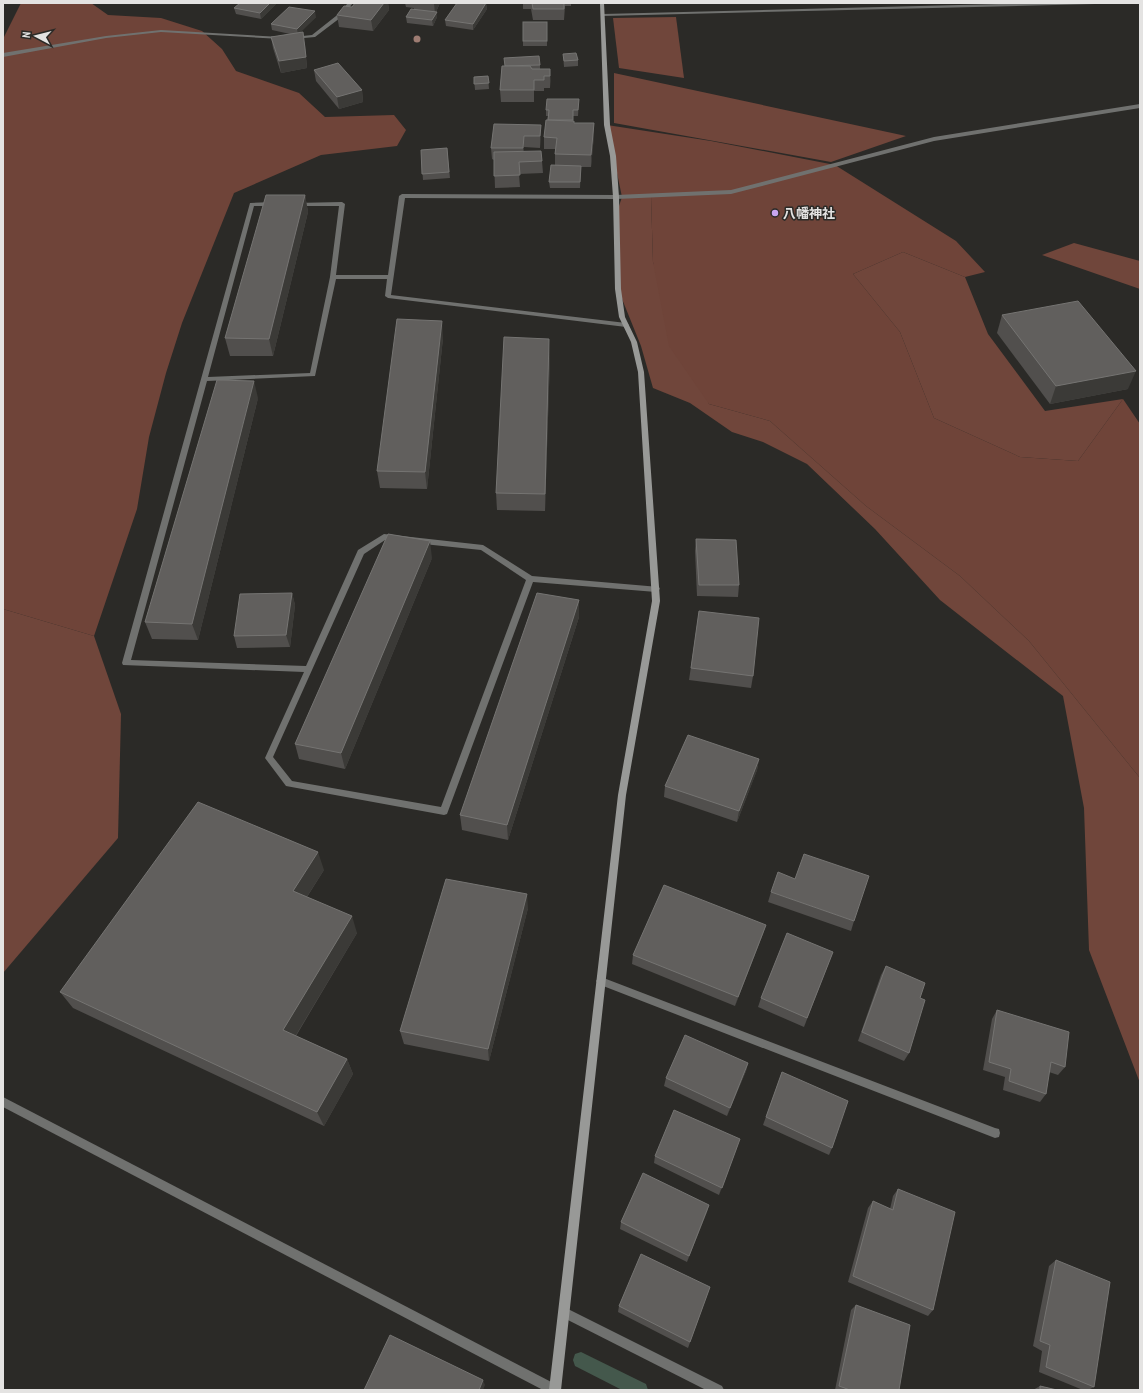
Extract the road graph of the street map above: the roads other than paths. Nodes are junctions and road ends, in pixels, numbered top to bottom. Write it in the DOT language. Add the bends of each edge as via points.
graph roads {
  1 [pos="351,3"];
  2 [pos="602,3"];
  3 [pos="1095,3"];
  4 [pos="602,15"];
  5 [pos="3,55"];
  6 [pos="1140,106"];
  7 [pos="616,197"];
  8 [pos="282,204"];
  9 [pos="290,204"];
  10 [pos="333,277"];
  11 [pos="390,277"];
  12 [pos="626,325"];
  13 [pos="204,378"];
  14 [pos="530,578"];
  15 [pos="656,589"];
  16 [pos="309,669"];
  17 [pos="601,981"];
  18 [pos="3,1102"];
  19 [pos="995,1133"];
  20 [pos="564,1312"];
  21 [pos="555,1390"];
  22 [pos="718,1390"];
  1 -- 5 [label="street" via="338,17 313,36 270,38 161,31 106,37"];
  2 -- 4 [label="street"];
  3 -- 4 [label="street"];
  4 -- 7 [label="street" via="607,124 613,156"];
  6 -- 7 [label="street" via="934,139 731,192"];
  7 -- 11 [label="street" via="402,196"];
  7 -- 12 [label="street" via="618,289 622,317"];
  8 -- 13 [label="street" via="252,204"];
  9 -- 10 [label="street" via="342,204"];
  10 -- 11 [label="street"];
  10 -- 13 [label="street" via="313,375"];
  11 -- 12 [label="street" via="388,296"];
  12 -- 15 [label="street" via="634,342 641,372"];
  13 -- 16 [label="street" via="126,663"];
  14 -- 15 [label="street"];
  14 -- 16 [label="street" via="483,548 384,537 361,552"];
  14 -- 16 [label="street" via="444,811 289,784 269,758"];
  15 -- 17 [label="street" via="622,795"];
  17 -- 19 [label="street"];
  17 -- 20 [label="street"];
  18 -- 21 [label="street"];
  20 -- 21 [label="street"];
  20 -- 22 [label="street"];
}
